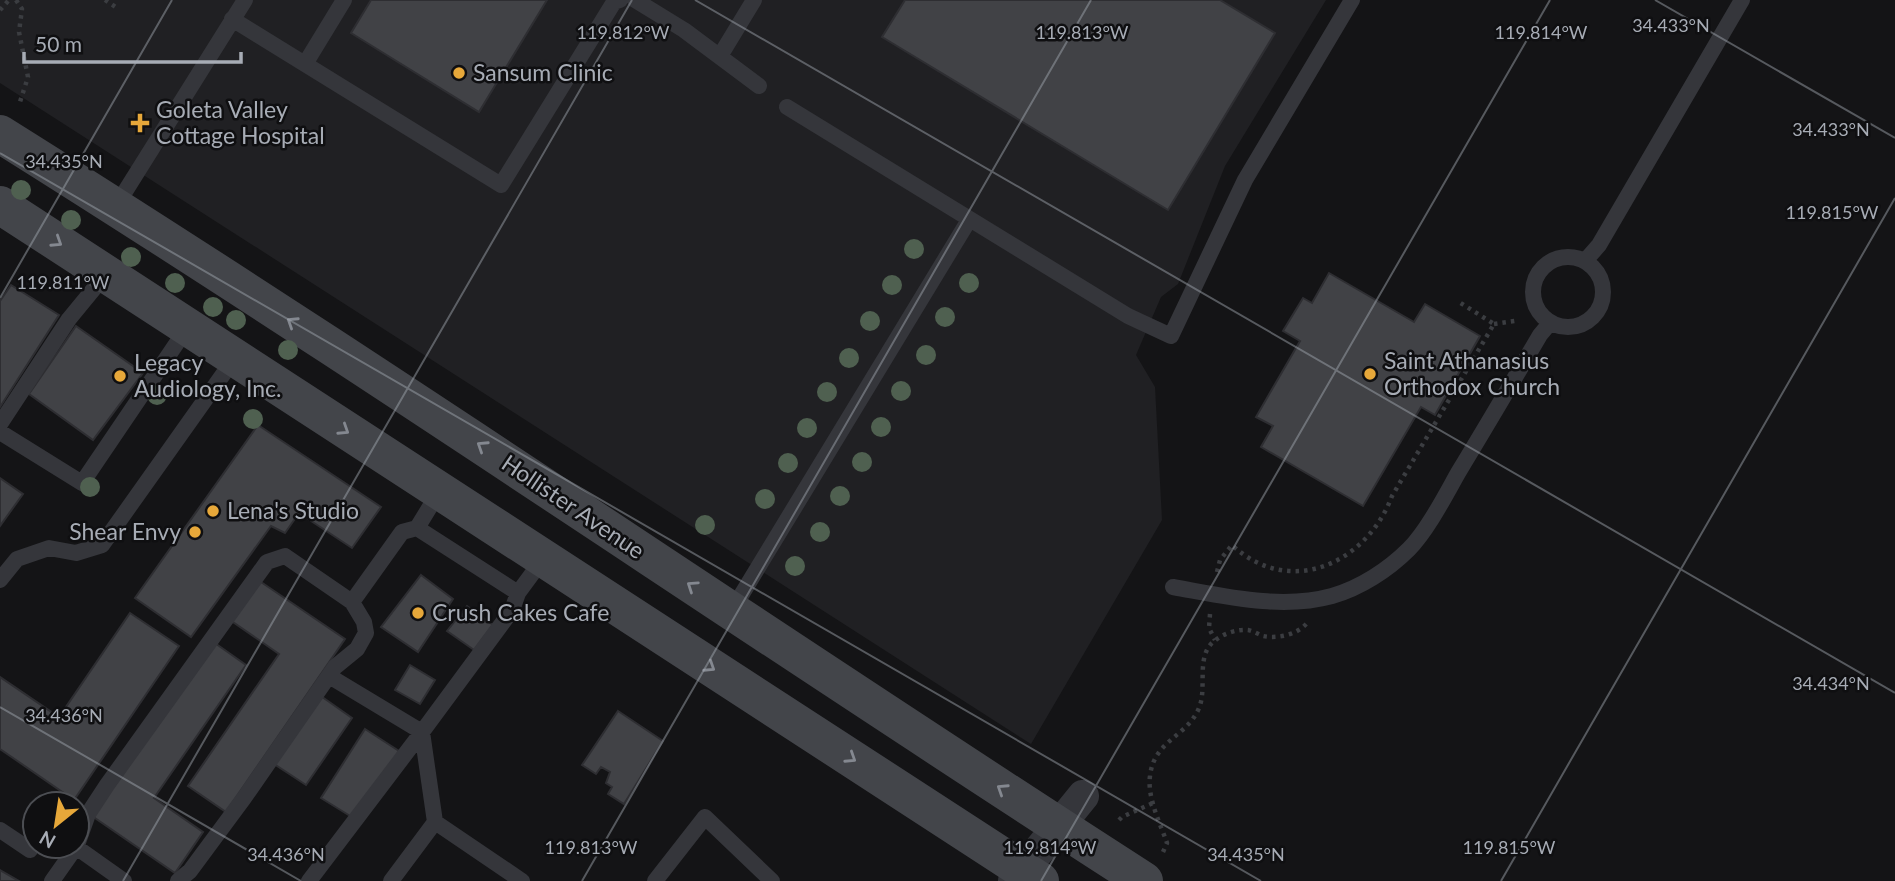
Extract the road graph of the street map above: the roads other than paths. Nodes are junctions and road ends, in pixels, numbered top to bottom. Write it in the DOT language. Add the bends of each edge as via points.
graph roads {
  1 [pos="245,0"];
  2 [pos="344,0"];
  3 [pos="620,0"];
  4 [pos="635,0"];
  5 [pos="754,0"];
  6 [pos="1352,0"];
  7 [pos="1742,0"];
  8 [pos="232,19"];
  9 [pos="720,56"];
  10 [pos="305,64"];
  11 [pos="759,86"];
  12 [pos="787,107"];
  13 [pos="9,119"];
  14 [pos="116,206"];
  15 [pos="2,210"];
  16 [pos="969,220"];
  17 [pos="1585,261"];
  18 [pos="106,274"];
  19 [pos="1550,323"];
  20 [pos="187,328"];
  21 [pos="234,359"];
  22 [pos="0,424"];
  23 [pos="0,432"];
  24 [pos="439,492"];
  25 [pos="417,528"];
  26 [pos="543,559"];
  27 [pos="0,580"];
  28 [pos="1173,587"];
  29 [pos="518,593"];
  30 [pos="352,602"];
  31 [pos="731,612"];
  32 [pos="329,676"];
  33 [pos="422,732"];
  34 [pos="1083,796"];
  35 [pos="91,809"];
  36 [pos="435,822"];
  37 [pos="1059,827"];
  38 [pos="0,830"];
  39 [pos="21,844"];
  40 [pos="91,856"];
  41 [pos="67,860"];
  42 [pos="1154,867"];
  43 [pos="1025,877"];
  44 [pos="51,881"];
  45 [pos="124,881"];
  46 [pos="178,881"];
  47 [pos="309,881"];
  48 [pos="391,881"];
  49 [pos="522,881"];
  50 [pos="655,881"];
  51 [pos="772,881"];
  1 -- 8 [label="lane"];
  2 -- 10 [label="lane"];
  3 -- 10 [label="lane" via="614,2 500,185"];
  4 -- 9 [label="lane"];
  5 -- 9 [label="lane"];
  6 -- 16 [label="lane" via="1245,180 1171,336 1128,316"];
  7 -- 17 [label="lane" via="1599,245"];
  8 -- 10 [label="lane"];
  8 -- 14 [label="lane"];
  9 -- 11 [label="lane"];
  12 -- 16 [label="lane"];
  13 -- 14 [label="main road, Hollister Avenue"];
  31 -- 14 [label="main road, Hollister Avenue, one-way"];
  15 -- 18 [label="main road, one-way"];
  16 -- 31 [label="lane"];
  17 -- 19 [label="lane" via="1555,258 1538,272 1532,295 1541,316"];
  17 -- 19 [label="lane" via="1602,282 1600,306 1585,323 1562,327"];
  18 -- 20 [label="main road"];
  18 -- 22 [label="lane" via="69,319"];
  19 -- 28 [label="lane" via="1411,548 1384,570 1332,596 1295,602"];
  20 -- 21 [label="main road"];
  20 -- 23 [label="lane" via="82,483"];
  21 -- 24 [label="main road, one-way"];
  21 -- 27 [label="lane" via="102,545 76,552 49,548 27,555 17,559"];
  24 -- 25 [label="lane"];
  24 -- 26 [label="main road"];
  25 -- 29 [label="lane"];
  25 -- 30 [label="lane" via="402,532"];
  26 -- 29 [label="lane"];
  26 -- 43 [label="main road, one-way"];
  29 -- 33 [label="lane" via="512,610"];
  30 -- 32 [label="lane" via="366,634"];
  30 -- 35 [label="lane" via="285,556 267,562"];
  37 -- 31 [label="main road, Hollister Avenue, one-way"];
  32 -- 33 [label="lane"];
  32 -- 46 [label="lane" via="190,871"];
  33 -- 36 [label="lane"];
  33 -- 47 [label="lane"];
  34 -- 37 [label="street"];
  36 -- 48 [label="lane"];
  36 -- 49 [label="lane"];
  37 -- 42 [label="main road, Hollister Avenue"];
  37 -- 43 [label="street"];
  38 -- 39 [label="lane"];
  40 -- 45 [label="lane"];
  41 -- 44 [label="lane"];
  50 -- 51 [label="lane" via="705,817"];
}
